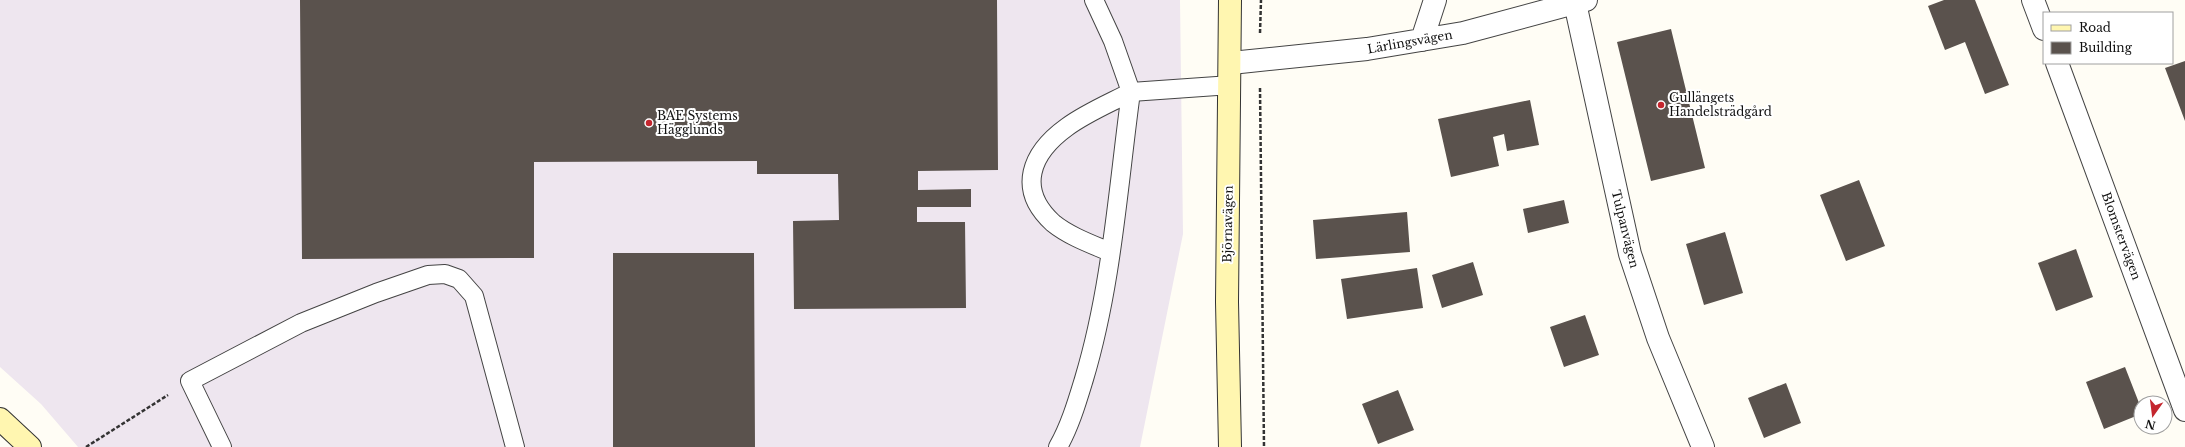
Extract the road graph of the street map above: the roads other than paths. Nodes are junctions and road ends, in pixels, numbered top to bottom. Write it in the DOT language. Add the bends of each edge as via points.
graph roads {
  1 [pos="1094,0"];
  2 [pos="1230,0"];
  3 [pos="1435,0"];
  4 [pos="2033,0"];
  5 [pos="1580,1"];
  6 [pos="2043,26"];
  7 [pos="1422,40"];
  8 [pos="1230,63"];
  9 [pos="2057,64"];
  10 [pos="1231,85"];
  11 [pos="1131,92"];
  12 [pos="1110,252"];
  13 [pos="2185,410"];
  14 [pos="0,419"];
  15 [pos="30,447"];
  16 [pos="222,447"];
  17 [pos="515,447"];
  18 [pos="1058,447"];
  19 [pos="1230,447"];
  20 [pos="1703,447"];
  1 -- 11 [label="lane" via="1113,41"];
  2 -- 8 [label="main road, Björnavägen"];
  3 -- 7 [label="street"];
  4 -- 6 [label="street"];
  5 -- 7 [label="street, Lärlingsvägen" via="1463,33"];
  5 -- 20 [label="street, Tulpanvägen" via="1630,254 1658,338"];
  7 -- 8 [label="street, Lärlingsvägen" via="1367,49"];
  8 -- 10 [label="main road, Björnavägen"];
  9 -- 13 [label="street, Blomstervägen"];
  10 -- 11 [label="lane"];
  10 -- 19 [label="main road, Björnavägen" via="1227,302"];
  11 -- 12 [label="lane"];
  11 -- 12 [label="lane" via="1068,126 1049,142 1036,160 1031,178 1033,194 1040,209 1054,223 1082,241"];
  12 -- 18 [label="lane" via="1090,357 1076,403"];
  14 -- 15 [label="main road"];
  16 -- 17 [label="lane" via="190,381 301,323 376,292 420,278 445,274 459,279 474,296"];
}
